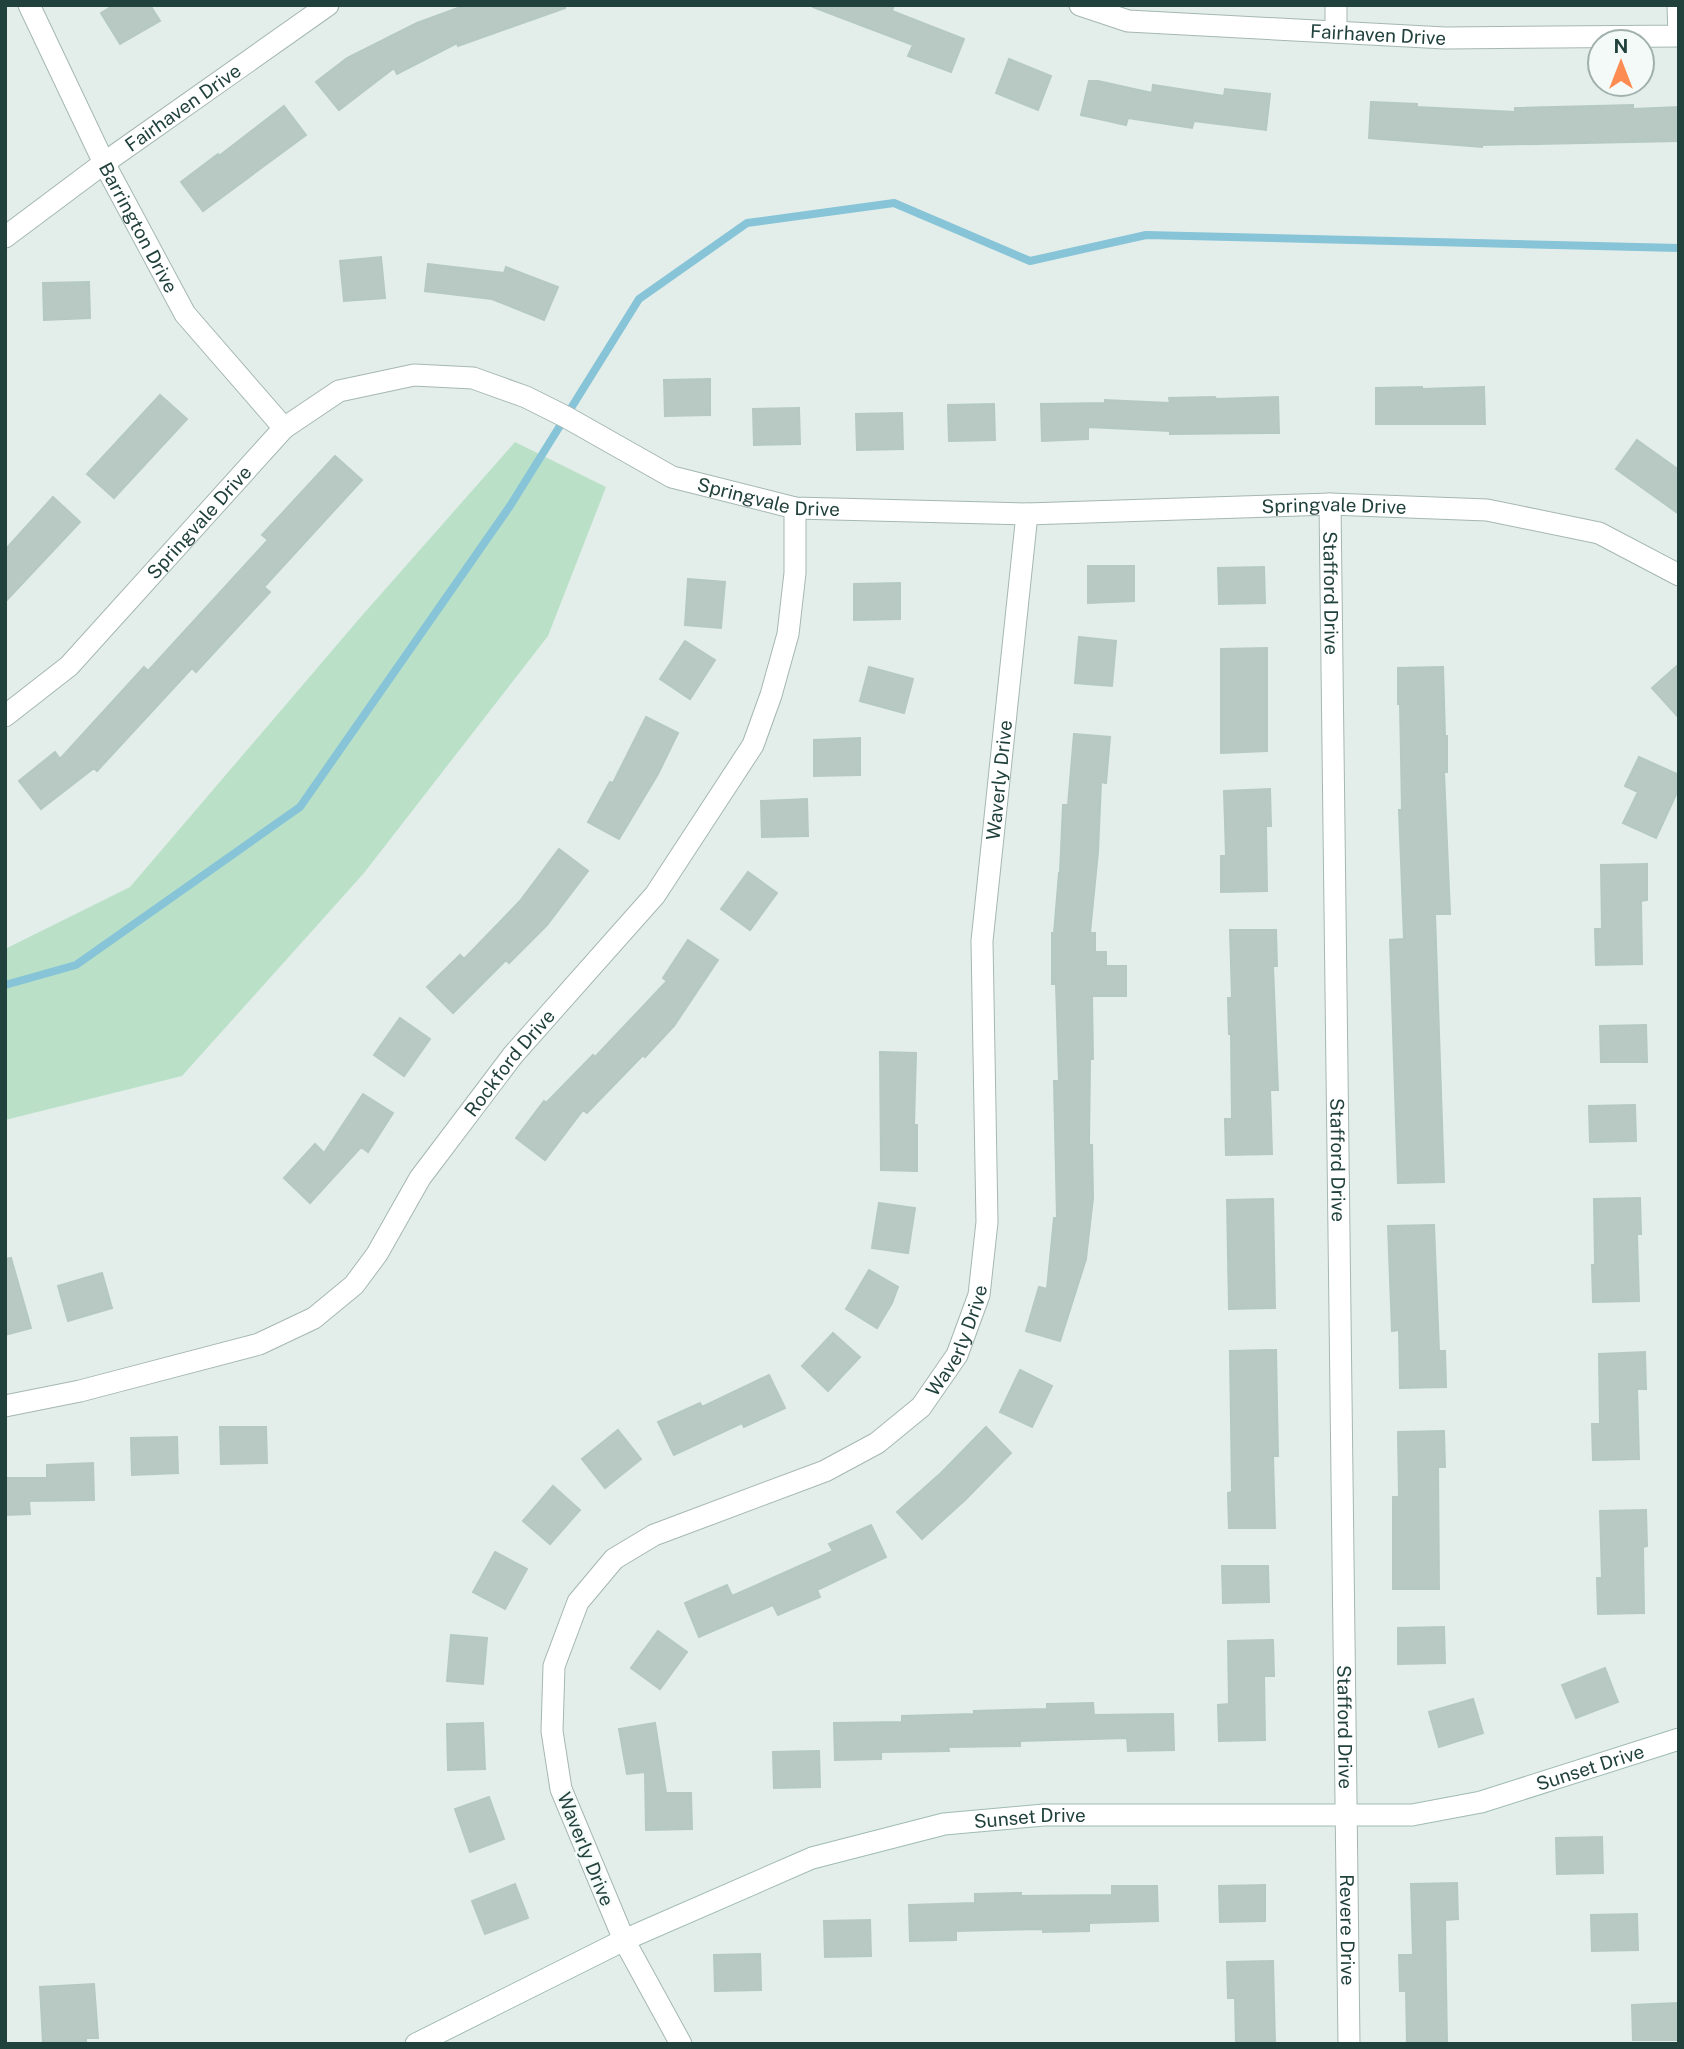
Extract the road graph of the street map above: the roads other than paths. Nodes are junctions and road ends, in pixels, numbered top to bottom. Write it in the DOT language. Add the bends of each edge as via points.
graph roads {
  1 [pos="29,5"];
  2 [pos="328,5"];
  3 [pos="1080,5"];
  4 [pos="1336,5"];
  5 [pos="1678,5"];
  6 [pos="1336,32"];
  7 [pos="1679,36"];
  8 [pos="104,163"];
  9 [pos="5,237"];
  10 [pos="284,428"];
  11 [pos="1331,504"];
  12 [pos="795,508"];
  13 [pos="1027,514"];
  14 [pos="1679,575"];
  15 [pos="5,716"];
  16 [pos="5,1406"];
  17 [pos="1679,1739"];
  18 [pos="1347,1815"];
  19 [pos="624,1940"];
  20 [pos="416,2044"];
  21 [pos="681,2044"];
  22 [pos="1349,2044"];
  1 -- 8 [label="street, Barrington Drive"];
  2 -- 8 [label="street, Fairhaven Drive"];
  3 -- 6 [label="street, Fairhaven Drive" via="1128,21"];
  4 -- 6 [label="street"];
  5 -- 7 [label="street"];
  6 -- 7 [label="street, Fairhaven Drive" via="1445,38"];
  8 -- 9 [label="street, Fairhaven Drive"];
  8 -- 10 [label="street, Barrington Drive" via="186,314"];
  10 -- 12 [label="street, Springvale Drive" via="339,391 414,375 473,378 526,397 672,477"];
  10 -- 15 [label="street, Springvale Drive" via="69,666"];
  11 -- 13 [label="street, Springvale Drive"];
  11 -- 14 [label="street, Springvale Drive" via="1487,510 1599,533"];
  11 -- 18 [label="street, Stafford Drive"];
  12 -- 13 [label="street, Springvale Drive"];
  12 -- 16 [label="street, Rockford Drive" via="795,573 788,634 753,746 655,895 513,1055 420,1178 354,1285 314,1318 259,1344"];
  13 -- 19 [label="street, Waverly Drive" via="982,941 987,1222 979,1295 957,1355 921,1406 877,1443 825,1471 654,1535 614,1559 578,1602 554,1666 552,1731 561,1789"];
  17 -- 18 [label="street, Sunset Drive" via="1481,1802 1412,1815"];
  18 -- 19 [label="street, Sunset Drive" via="1044,1815 944,1824 812,1858"];
  18 -- 22 [label="street, Revere Drive"];
  19 -- 20 [label="street, Sunset Drive"];
  19 -- 21 [label="street"];
}
